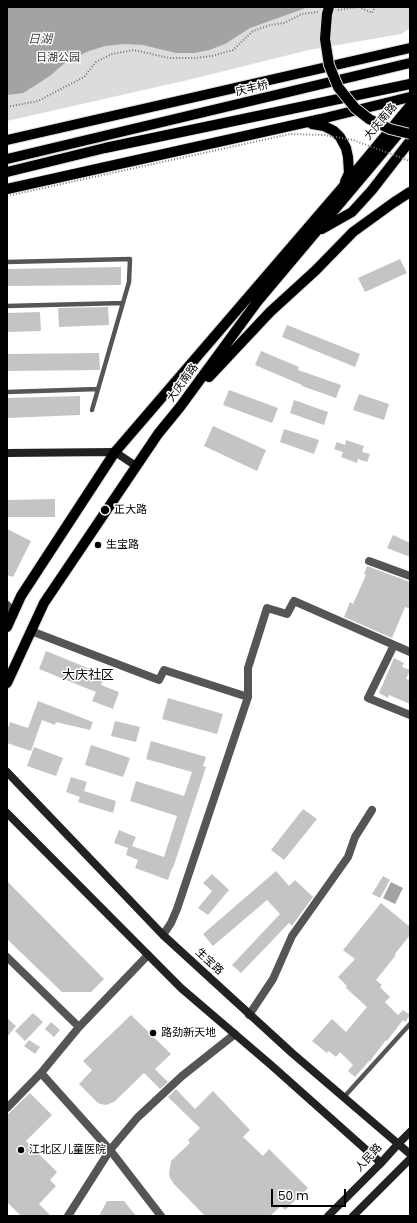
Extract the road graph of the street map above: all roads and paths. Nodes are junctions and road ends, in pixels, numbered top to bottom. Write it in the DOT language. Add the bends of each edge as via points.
graph roads {
  1 [pos="375,7"];
  2 [pos="330,10"];
  3 [pos="410,48"];
  4 [pos="410,63"];
  5 [pos="410,84"];
  6 [pos="410,97"];
  7 [pos="410,106"];
  8 [pos="7,107"];
  9 [pos="410,120"];
  10 [pos="306,123"];
  11 [pos="410,134"];
  12 [pos="7,140"];
  13 [pos="410,141"];
  14 [pos="7,159"];
  15 [pos="410,161"];
  16 [pos="7,172"];
  17 [pos="342,188"];
  18 [pos="7,189"];
  19 [pos="410,192"];
  20 [pos="7,196"];
  21 [pos="315,234"];
  22 [pos="7,262"];
  23 [pos="123,303"];
  24 [pos="7,306"];
  25 [pos="98,388"];
  26 [pos="7,392"];
  27 [pos="180,407"];
  28 [pos="92,410"];
  29 [pos="115,452"];
  30 [pos="7,453"];
  31 [pos="136,466"];
  32 [pos="369,561"];
  33 [pos="410,576"];
  34 [pos="10,608"];
  35 [pos="7,627"];
  36 [pos="31,631"];
  37 [pos="394,645"];
  38 [pos="410,652"];
  39 [pos="7,683"];
  40 [pos="248,697"];
  41 [pos="410,715"];
  42 [pos="7,772"];
  43 [pos="372,810"];
  44 [pos="7,813"];
  45 [pos="163,935"];
  46 [pos="148,955"];
  47 [pos="7,957"];
  48 [pos="249,1014"];
  49 [pos="410,1024"];
  50 [pos="79,1027"];
  51 [pos="235,1034"];
  52 [pos="41,1073"];
  53 [pos="344,1097"];
  54 [pos="7,1108"];
  55 [pos="410,1132"];
  56 [pos="398,1144"];
  57 [pos="110,1150"];
  58 [pos="410,1154"];
  59 [pos="410,1159"];
  60 [pos="381,1163"];
  61 [pos="68,1216"];
  62 [pos="160,1216"];
  63 [pos="328,1216"];
  64 [pos="353,1216"];
  1 -- 2 [label="path" via="372,13 359,7"];
  2 -- 8 [label="path" via="302,14 284,23 253,31 233,50 212,56 169,58 134,50 112,54 96,62 84,76 38,101"];
  2 -- 11 [label="main road, bridge" via="327,14 325,39 329,65 338,87 355,108 369,119 390,129"];
  3 -- 12 [label="main road"];
  4 -- 14 [label="main road, 庆丰桥"];
  5 -- 16 [label="main road" via="105,148"];
  6 -- 10 [label="main road"];
  7 -- 17 [label="main road, 大庆南路"];
  9 -- 21 [label="main road, 大庆南路"];
  10 -- 17 [label="main road" via="324,126 340,137 348,157 348,173"];
  10 -- 18 [label="main road"];
  13 -- 21 [label="main road" via="352,212"];
  15 -- 20 [label="path, bridge" via="353,140 324,135 290,134"];
  17 -- 29 [label="main road, 大庆南路"];
  19 -- 27 [label="main road" via="353,232 270,312"];
  21 -- 27 [label="main road, 大庆南路" via="257,302"];
  22 -- 23 [label="lane" via="130,259 129,282"];
  23 -- 24 [label="lane"];
  23 -- 25 [label="lane"];
  25 -- 26 [label="lane"];
  25 -- 28 [label="lane"];
  27 -- 31 [label="main road, 大庆南路"];
  29 -- 30 [label="main road"];
  29 -- 31 [label="main road"];
  29 -- 34 [label="main road, 大庆南路" via="21,596"];
  31 -- 36 [label="main road, 大庆南路" via="44,603"];
  32 -- 33 [label="street"];
  34 -- 35 [label="main road, 大庆南路"];
  36 -- 39 [label="main road, 大庆南路"];
  36 -- 40 [label="street" via="159,680 164,670"];
  37 -- 38 [label="street"];
  37 -- 40 [label="street" via="294,601 287,614 267,608 248,668"];
  37 -- 41 [label="street" via="368,698"];
  40 -- 45 [label="street" via="177,909"];
  42 -- 45 [label="main road, 生宝路"];
  43 -- 48 [label="street" via="355,837 348,857 292,936 273,979"];
  44 -- 46 [label="main road"];
  45 -- 48 [label="main road, 生宝路"];
  46 -- 50 [label="street"];
  46 -- 51 [label="main road" via="180,988"];
  47 -- 50 [label="street"];
  48 -- 53 [label="main road, 生宝路"];
  49 -- 53 [label="lane"];
  50 -- 52 [label="street"];
  51 -- 57 [label="street" via="182,1076 137,1118"];
  51 -- 60 [label="main road"];
  52 -- 54 [label="street"];
  52 -- 57 [label="street"];
  53 -- 56 [label="main road, 生宝路"];
  55 -- 56 [label="main road, 人民路"];
  56 -- 58 [label="main road, 生宝路"];
  56 -- 60 [label="main road, 人民路"];
  57 -- 61 [label="street"];
  57 -- 62 [label="street"];
  59 -- 64 [label="main road"];
  60 -- 63 [label="main road, 人民路"];
}
